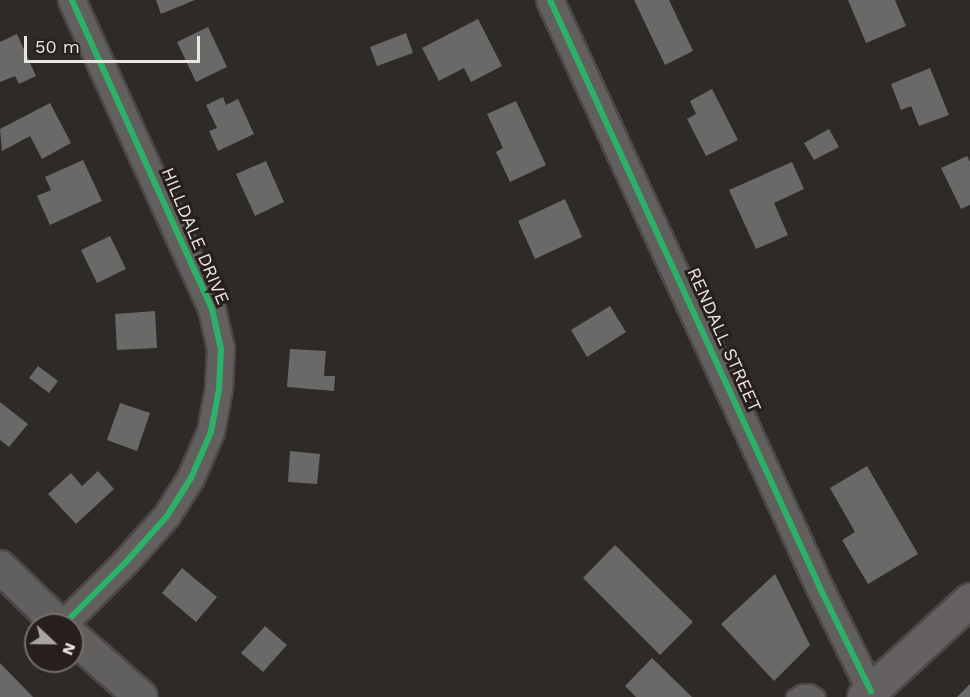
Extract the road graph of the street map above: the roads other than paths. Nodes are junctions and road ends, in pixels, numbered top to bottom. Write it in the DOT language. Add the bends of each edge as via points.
graph roads {
  1 [pos="72,0"];
  2 [pos="550,0"];
  3 [pos="0,567"];
  4 [pos="970,600"];
  5 [pos="48,613"];
  6 [pos="73,613"];
  7 [pos="84,647"];
  8 [pos="870,695"];
  9 [pos="141,697"];
  10 [pos="794,697"];
  11 [pos="818,697"];
  1 -- 6 [label="street, HILLDALE DRIVE" via="212,309 221,349 211,432 191,478 167,516"];
  2 -- 8 [label="street, RENDALL STREET"];
  3 -- 5 [label="street"];
  4 -- 8 [label="main road"];
  7 -- 9 [label="street"];
  10 -- 11 [label="lane" via="810,692"];
}
